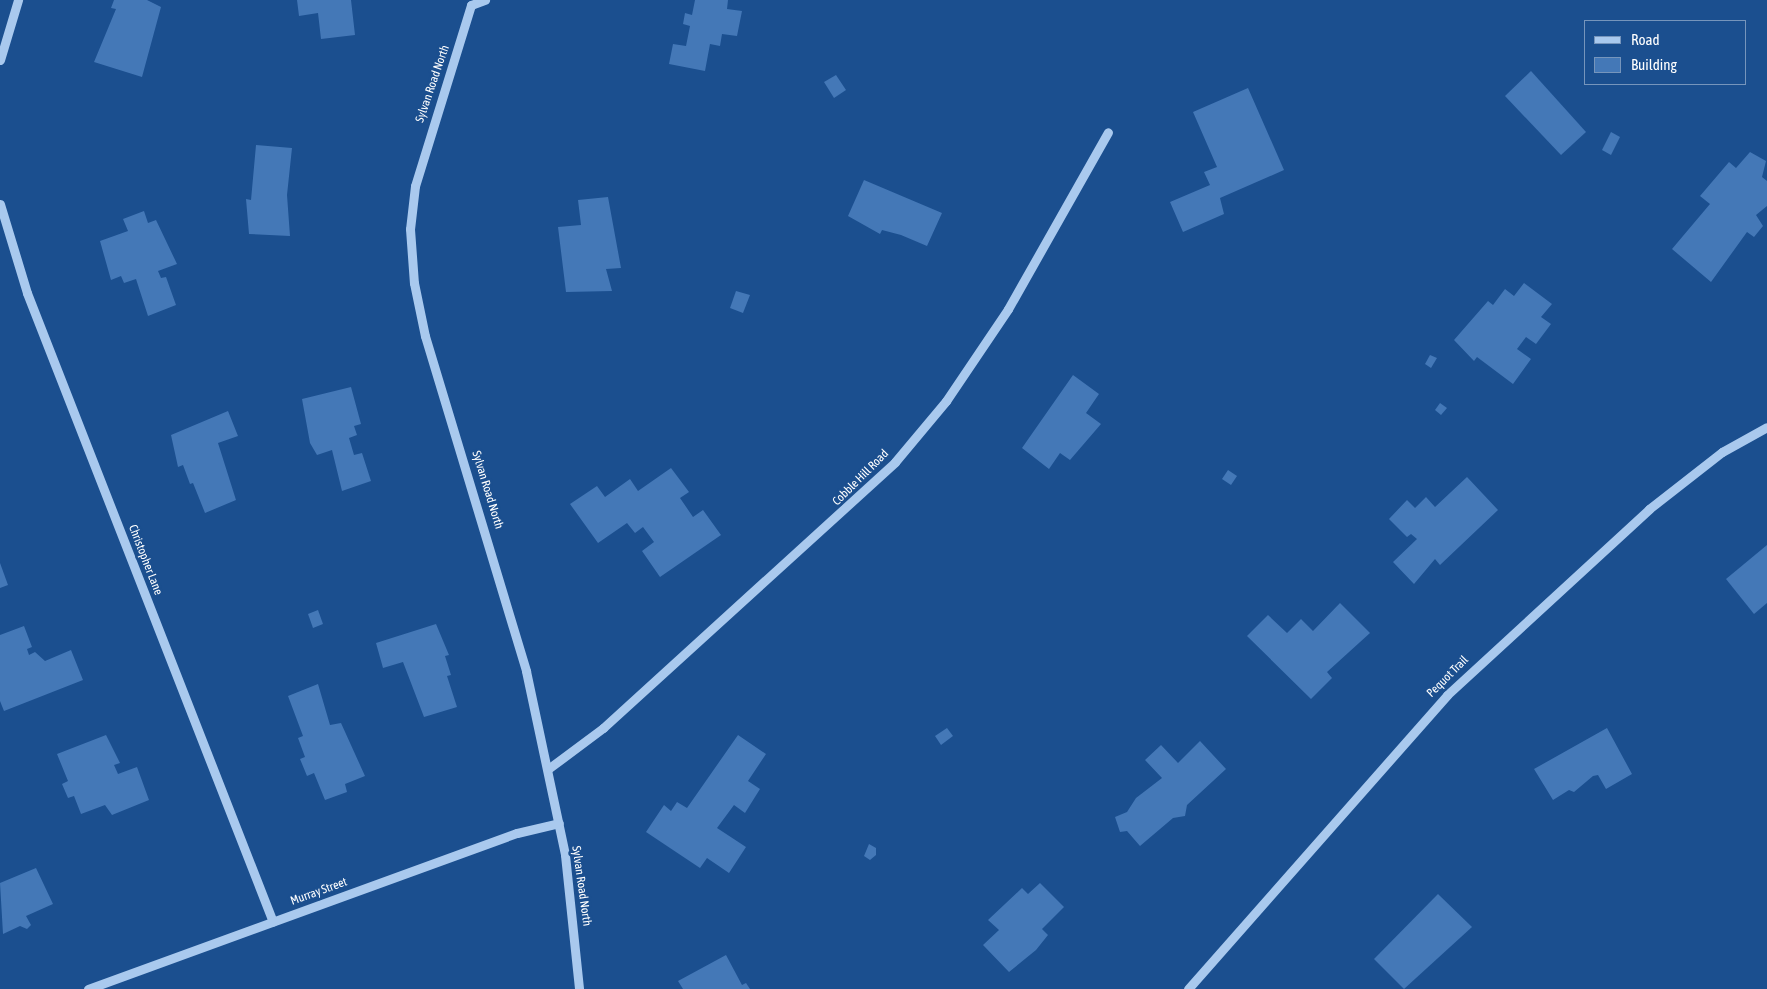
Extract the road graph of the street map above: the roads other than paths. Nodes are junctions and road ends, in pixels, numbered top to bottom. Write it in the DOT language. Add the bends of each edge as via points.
graph roads {
  1 [pos="18,0"];
  2 [pos="485,0"];
  3 [pos="470,2"];
  4 [pos="0,60"];
  5 [pos="1108,132"];
  6 [pos="0,204"];
  7 [pos="1767,427"];
  8 [pos="548,769"];
  9 [pos="559,823"];
  10 [pos="272,922"];
  11 [pos="88,989"];
  12 [pos="579,989"];
  13 [pos="1188,989"];
  1 -- 4 [label="street"];
  2 -- 3 [label="street"];
  3 -- 8 [label="street, Sylvan Road North" via="415,186 410,229 414,283 425,336 508,607"];
  5 -- 8 [label="street, Cobble Hill Road" via="1008,309 946,401 895,462 603,728"];
  6 -- 10 [label="street, Christopher Lane" via="27,293"];
  7 -- 13 [label="street, Pequot Trail" via="1698,468 1649,508 1447,695"];
  8 -- 9 [label="street, Sylvan Road North"];
  9 -- 10 [label="street, Murray Street" via="517,833"];
  9 -- 12 [label="street, Sylvan Road North"];
  10 -- 11 [label="street, Murray Street"];
}
